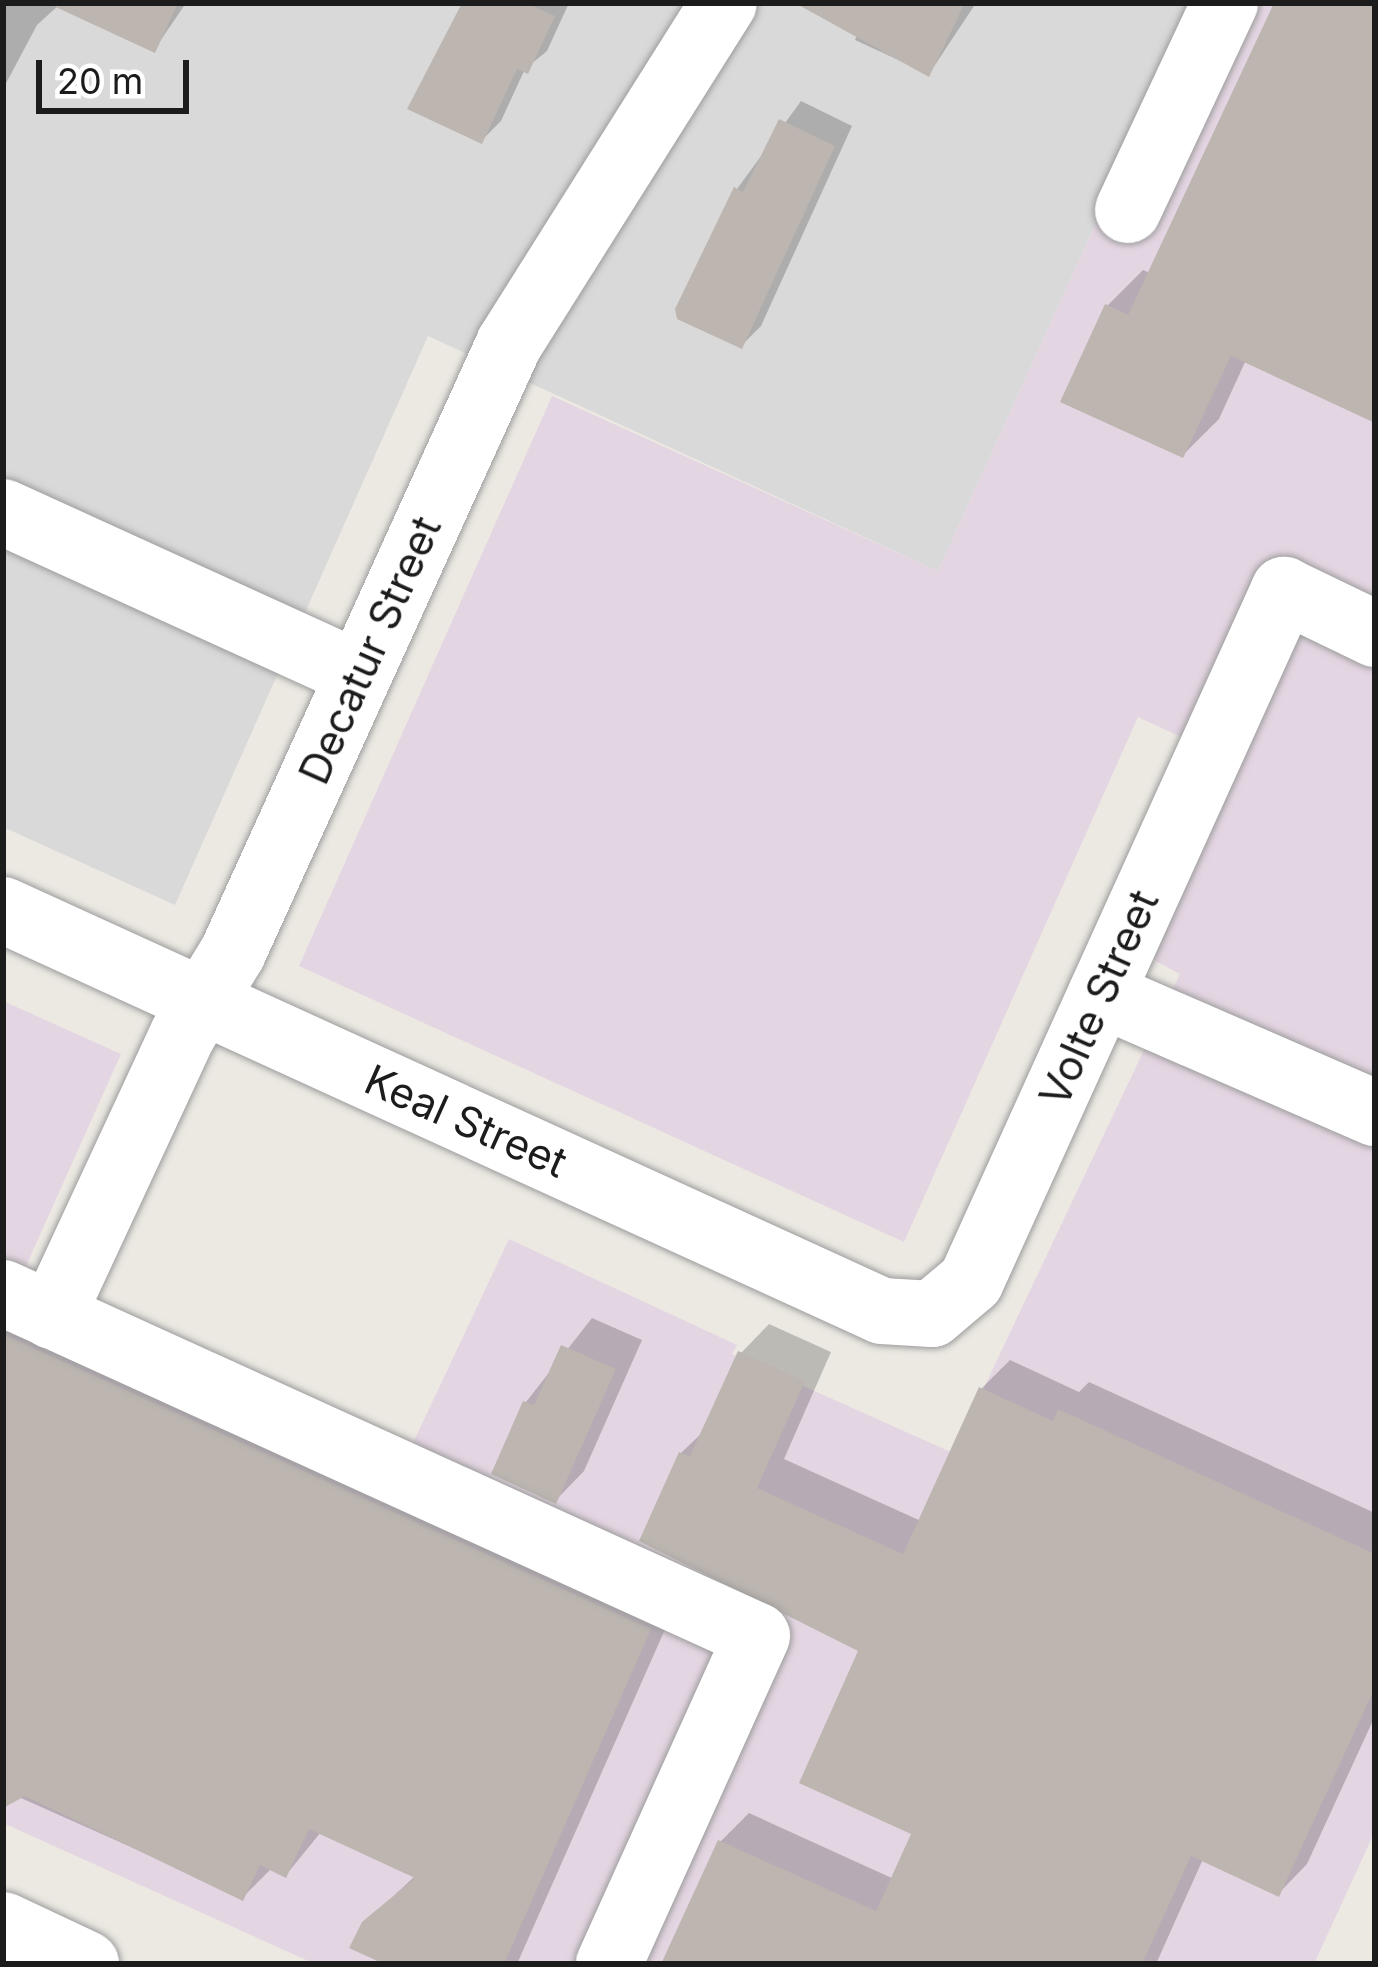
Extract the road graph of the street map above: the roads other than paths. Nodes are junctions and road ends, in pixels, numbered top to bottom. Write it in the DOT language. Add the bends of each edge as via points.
graph roads {
  1 [pos="724,3"];
  2 [pos="1225,3"];
  3 [pos="1128,210"];
  4 [pos="3,512"];
  5 [pos="1375,634"];
  6 [pos="359,674"];
  7 [pos="3,910"];
  8 [pos="1101,994"];
  9 [pos="205,1002"];
  10 [pos="1375,1113"];
  11 [pos="28,1305"];
  12 [pos="932,1314"];
  13 [pos="3,1925"];
  14 [pos="86,1964"];
  15 [pos="609,1964"];
  1 -- 6 [label="street, Decatur Street" via="509,344"];
  2 -- 3 [label="street"];
  4 -- 6 [label="street"];
  5 -- 8 [label="street, Volte Street" via="1285,590"];
  6 -- 9 [label="street, Decatur Street"];
  7 -- 9 [label="street, Keal Street"];
  8 -- 10 [label="street"];
  8 -- 12 [label="street, Volte Street" via="971,1281"];
  9 -- 11 [label="street, Decatur Street"];
  9 -- 12 [label="street, Keal Street" via="882,1311"];
  11 -- 15 [label="street" via="757,1636"];
  13 -- 14 [label="street"];
}
